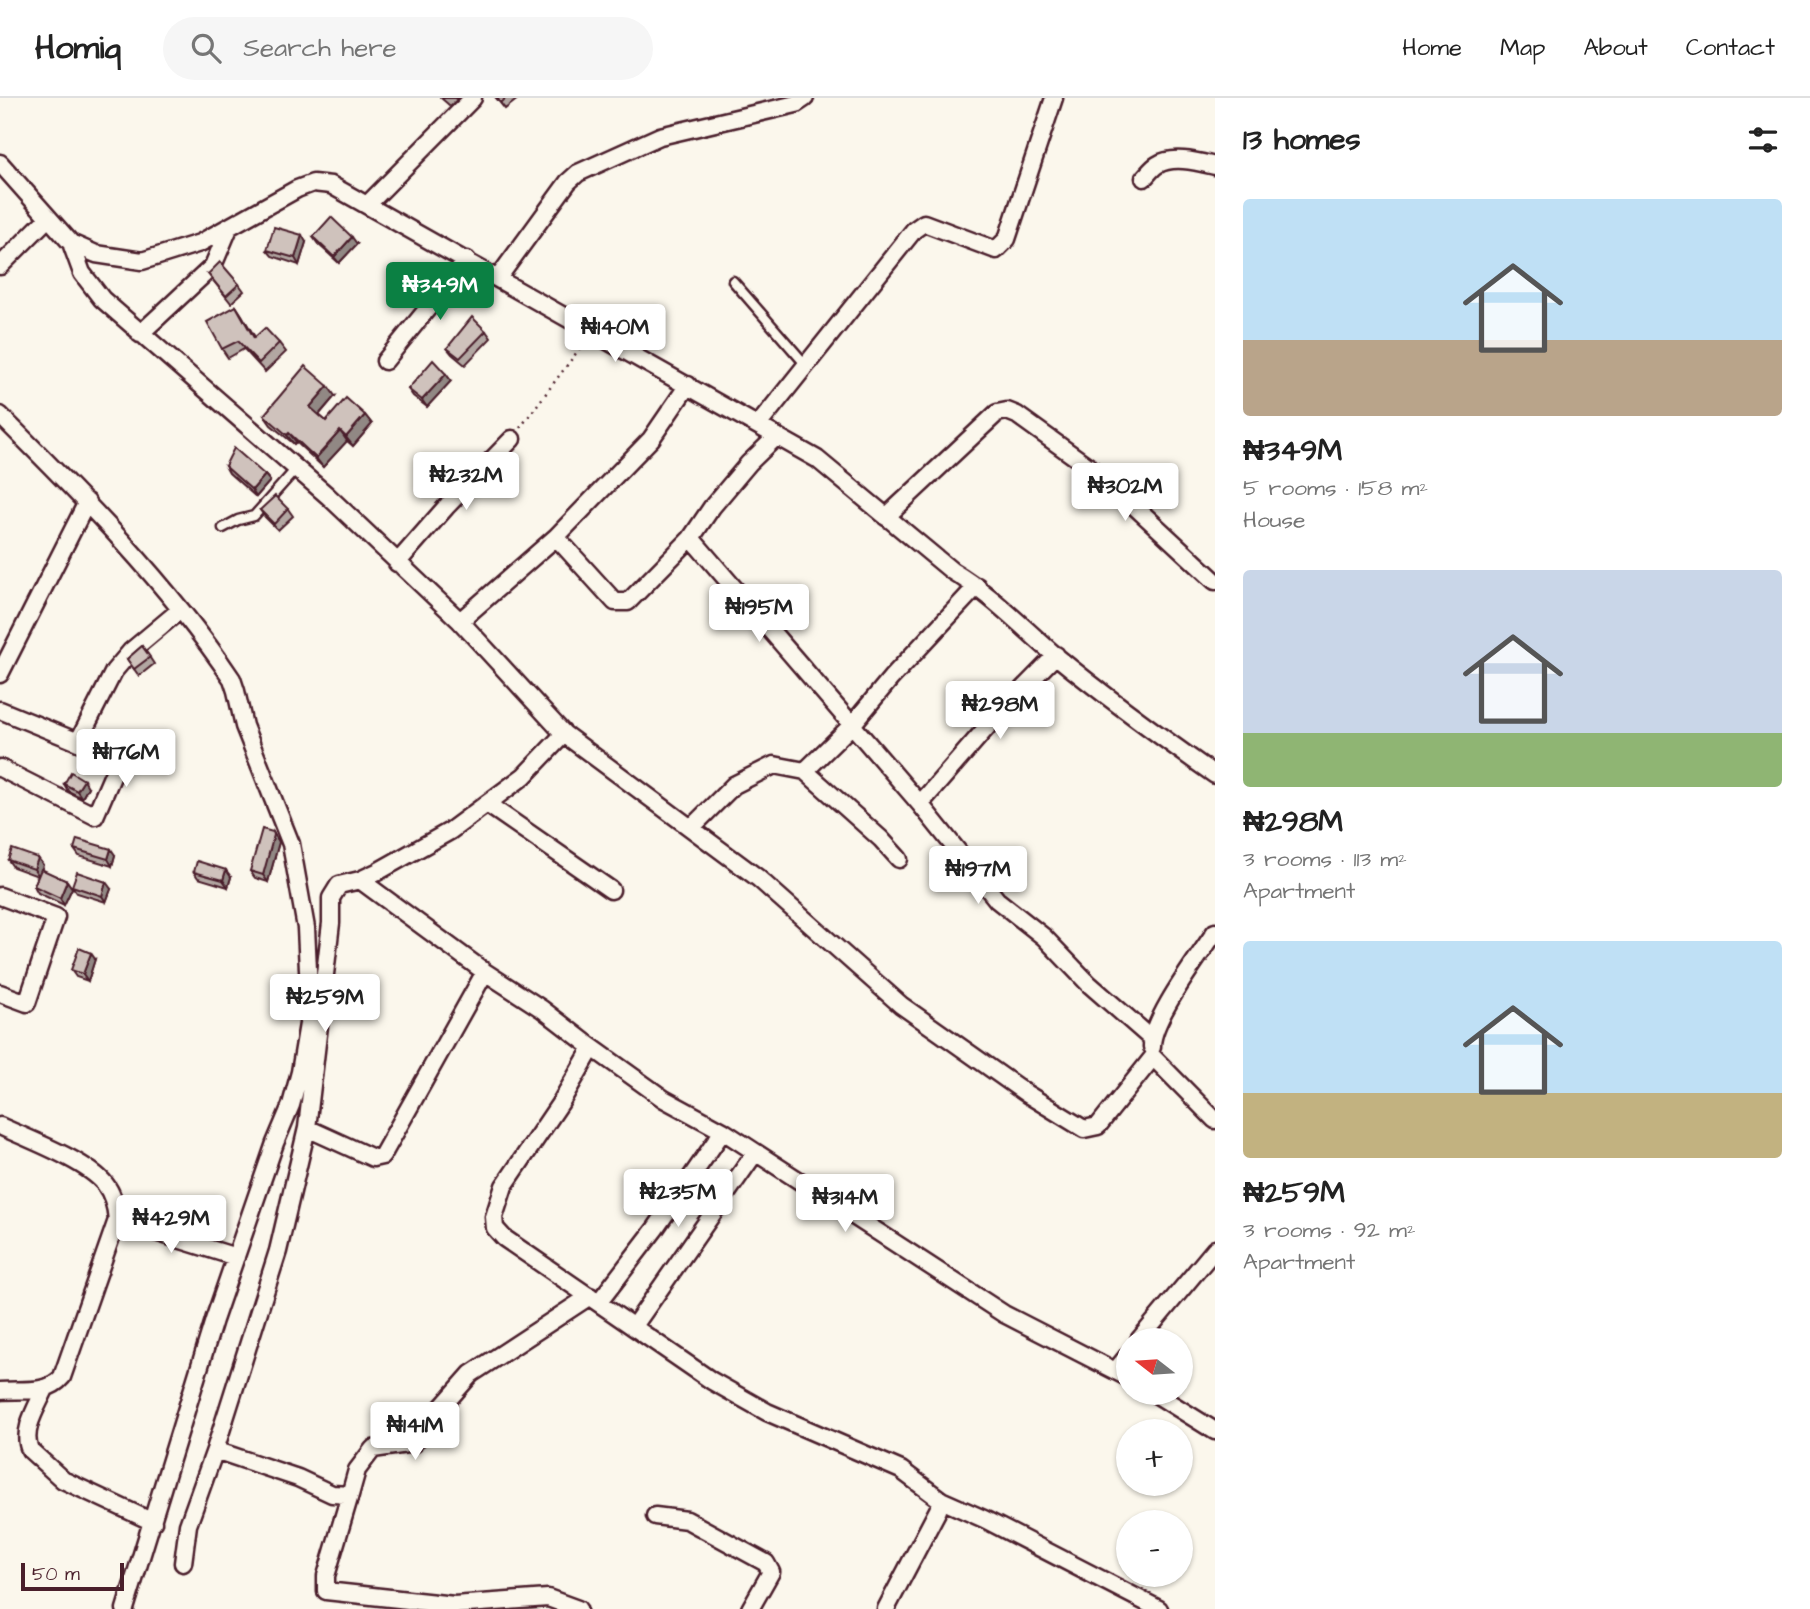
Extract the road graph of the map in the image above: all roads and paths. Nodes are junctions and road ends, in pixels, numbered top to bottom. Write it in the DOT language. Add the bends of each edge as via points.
graph roads {
  1 [pos="473,98"];
  2 [pos="805,98"];
  3 [pos="1054,98"];
  4 [pos="0,163"];
  5 [pos="1215,166"];
  6 [pos="1144,177"];
  7 [pos="368,204"];
  8 [pos="47,219"];
  9 [pos="229,228"];
  10 [pos="71,243"];
  11 [pos="467,260"];
  12 [pos="0,266"];
  13 [pos="498,278"];
  14 [pos="733,281"];
  15 [pos="593,331"];
  16 [pos="140,334"];
  17 [pos="385,362"];
  18 [pos="806,365"];
  19 [pos="688,385"];
  20 [pos="0,415"];
  21 [pos="758,424"];
  22 [pos="777,436"];
  23 [pos="512,439"];
  24 [pos="296,469"];
  25 [pos="87,502"];
  26 [pos="886,517"];
  27 [pos="223,528"];
  28 [pos="556,537"];
  29 [pos="691,538"];
  30 [pos="397,563"];
  31 [pos="1215,582"];
  32 [pos="977,586"];
  33 [pos="180,610"];
  34 [pos="460,621"];
  35 [pos="1056,655"];
  36 [pos="0,674"];
  37 [pos="0,710"];
  38 [pos="852,726"];
  39 [pos="564,734"];
  40 [pos="78,742"];
  41 [pos="0,768"];
  42 [pos="805,771"];
  43 [pos="1215,775"];
  44 [pos="487,804"];
  45 [pos="920,804"];
  46 [pos="691,828"];
  47 [pos="899,859"];
  48 [pos="360,880"];
  49 [pos="611,890"];
  50 [pos="0,896"];
  51 [pos="1215,932"];
  52 [pos="485,972"];
  53 [pos="0,993"];
  54 [pos="1152,1039"];
  55 [pos="590,1046"];
  56 [pos="1153,1057"];
  57 [pos="1215,1120"];
  58 [pos="0,1126"];
  59 [pos="307,1128"];
  60 [pos="723,1131"];
  61 [pos="755,1153"];
  62 [pos="117,1220"];
  63 [pos="1215,1249"];
  64 [pos="236,1257"];
  65 [pos="595,1299"];
  66 [pos="634,1326"];
  67 [pos="1149,1328"];
  68 [pos="1116,1371"];
  69 [pos="2,1386"];
  70 [pos="45,1389"];
  71 [pos="1173,1405"];
  72 [pos="1215,1431"];
  73 [pos="215,1450"];
  74 [pos="350,1495"];
  75 [pos="941,1500"];
  76 [pos="655,1516"];
  77 [pos="153,1522"];
  78 [pos="183,1563"];
  79 [pos="125,1609"];
  80 [pos="578,1609"];
  81 [pos="750,1609"];
  82 [pos="886,1609"];
  83 [pos="1159,1609"];
  1 -- 7 [label="street"];
  2 -- 13 [label="street" via="796,104 660,136 578,173"];
  3 -- 18 [label="street" via="1007,239 996,250 924,223"];
  4 -- 8 [label="street"];
  5 -- 6 [label="street" via="1192,160 1170,162 1158,164"];
  7 -- 9 [label="street" via="331,185 313,183"];
  7 -- 11 [label="street"];
  8 -- 10 [label="street"];
  8 -- 12 [label="street"];
  9 -- 10 [label="street" via="200,243 142,261 96,254"];
  9 -- 16 [label="street" via="213,266"];
  10 -- 16 [label="street" via="82,273"];
  11 -- 13 [label="street"];
  11 -- 17 [label="street"];
  13 -- 15 [label="street"];
  14 -- 18 [label="lane"];
  15 -- 19 [label="street"];
  15 -- 23 [label="path"];
  16 -- 24 [label="street"];
  18 -- 21 [label="street"];
  19 -- 21 [label="street"];
  19 -- 28 [label="street" via="651,439"];
  20 -- 25 [label="street"];
  21 -- 22 [label="street"];
  22 -- 26 [label="street" via="817,459"];
  22 -- 29 [label="street" via="748,463"];
  23 -- 30 [label="street"];
  24 -- 27 [label="lane" via="254,516"];
  24 -- 30 [label="street"];
  25 -- 33 [label="street"];
  25 -- 36 [label="street"];
  26 -- 31 [label="street" via="997,413 1007,411 1103,477"];
  26 -- 32 [label="street"];
  28 -- 29 [label="street" via="615,602 628,602"];
  28 -- 34 [label="street"];
  29 -- 38 [label="street"];
  30 -- 34 [label="street"];
  32 -- 35 [label="street"];
  32 -- 38 [label="street"];
  33 -- 40 [label="street" via="114,671"];
  33 -- 64 [label="street" via="236,691 244,726 291,844 306,928 310,1012 300,1072"];
  34 -- 39 [label="street"];
  35 -- 43 [label="street"];
  35 -- 45 [label="street"];
  37 -- 40 [label="street"];
  38 -- 42 [label="street"];
  38 -- 45 [label="street"];
  39 -- 44 [label="street" via="524,776"];
  39 -- 46 [label="street"];
  40 -- 41 [label="street" via="116,759 95,816"];
  42 -- 46 [label="street" via="774,765 734,785"];
  42 -- 47 [label="street"];
  44 -- 48 [label="street" via="450,831"];
  44 -- 49 [label="street"];
  45 -- 54 [label="street" via="998,900"];
  46 -- 56 [label="street" via="758,878 901,1005 1084,1129 1098,1126"];
  48 -- 52 [label="street"];
  48 -- 59 [label="street" via="339,884 331,898"];
  50 -- 53 [label="street" via="56,917 27,1003"];
  51 -- 54 [label="street" via="1167,1006"];
  52 -- 55 [label="street"];
  52 -- 59 [label="street" via="383,1156 373,1158"];
  54 -- 56 [label="street"];
  55 -- 60 [label="street" via="664,1099"];
  55 -- 65 [label="street" via="561,1102 504,1186 494,1217 495,1228 505,1238"];
  56 -- 57 [label="street"];
  58 -- 62 [label="street" via="85,1167 105,1184 116,1205"];
  59 -- 73 [label="street" via="278,1251"];
  60 -- 61 [label="street"];
  60 -- 65 [label="street" via="655,1229"];
  61 -- 66 [label="street"];
  61 -- 68 [label="street" via="1004,1314"];
  62 -- 64 [label="street"];
  62 -- 70 [label="street" via="62,1377"];
  63 -- 67 [label="street"];
  64 -- 77 [label="street"];
  65 -- 66 [label="street"];
  65 -- 74 [label="street" via="471,1374 414,1443 373,1449 357,1470"];
  66 -- 75 [label="street" via="712,1381 767,1412 901,1470"];
  69 -- 70 [label="street"];
  70 -- 77 [label="street" via="28,1430 30,1450 63,1480"];
  71 -- 72 [label="street"];
  73 -- 74 [label="street" via="332,1494"];
  73 -- 78 [label="street" via="188,1525"];
  74 -- 80 [label="street" via="334,1544 326,1591 454,1605 548,1598"];
  75 -- 82 [label="street"];
  75 -- 83 [label="street"];
  76 -- 81 [label="street" via="687,1520 766,1563 771,1572"];
  77 -- 79 [label="street"];
}
